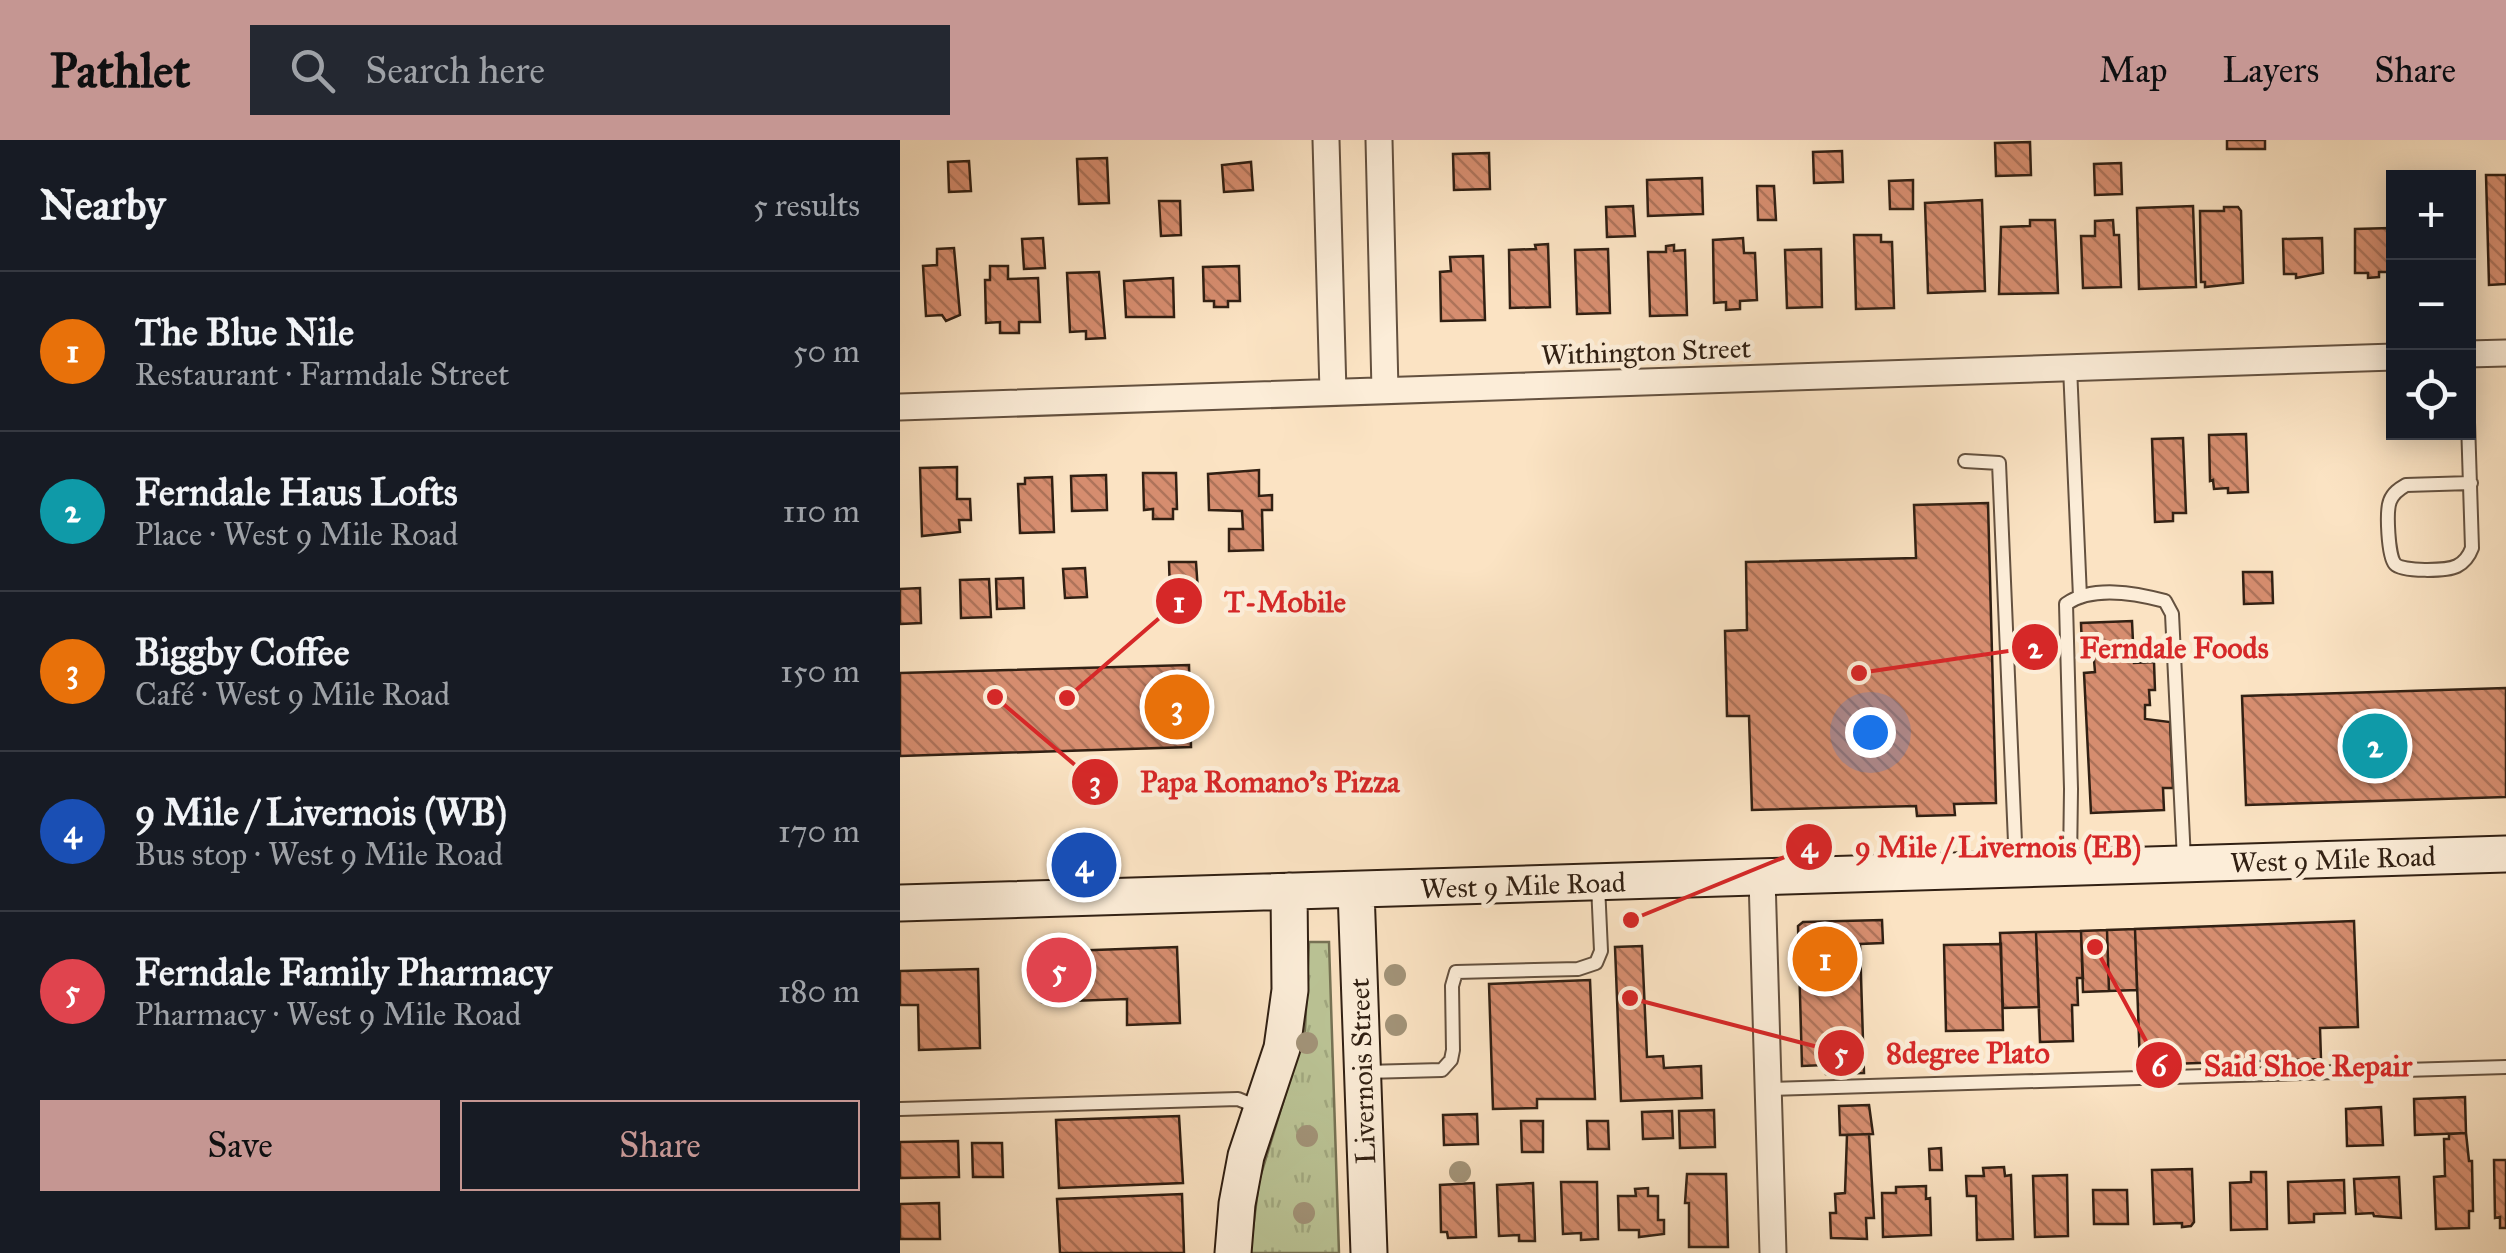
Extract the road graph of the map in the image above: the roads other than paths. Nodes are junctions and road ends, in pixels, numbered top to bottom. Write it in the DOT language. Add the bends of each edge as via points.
graph roads {
  1 [pos="1326,140"];
  2 [pos="1379,140"];
  3 [pos="2506,353"];
  4 [pos="2476,354"];
  5 [pos="2386,357"];
  6 [pos="2070,367"];
  7 [pos="1385,390"];
  8 [pos="1333,392"];
  9 [pos="900,407"];
  10 [pos="2469,440"];
  11 [pos="1966,461"];
  12 [pos="2470,483"];
  13 [pos="2080,597"];
  14 [pos="2506,854"];
  15 [pos="2184,864"];
  16 [pos="2070,868"];
  17 [pos="2016,869"];
  18 [pos="1762,878"];
  19 [pos="1598,883"];
  20 [pos="1356,890"];
  21 [pos="1289,891"];
  22 [pos="900,902"];
  23 [pos="2506,1068"];
  24 [pos="1362,1072"];
  25 [pos="1769,1089"];
  26 [pos="1263,1108"];
  27 [pos="900,1109"];
  28 [pos="1234,1253"];
  29 [pos="1369,1253"];
  30 [pos="1773,1253"];
  1 -- 8 [label="street"];
  2 -- 7 [label="street"];
  3 -- 4 [label="street"];
  5 -- 6 [label="street, Withington Street"];
  6 -- 7 [label="street, Withington Street"];
  6 -- 13 [label="lane"];
  7 -- 8 [label="street, Withington Street"];
  8 -- 9 [label="street, Withington Street"];
  10 -- 12 [label="lane"];
  11 -- 17 [label="lane" via="2000,463"];
  12 -- 12 [label="lane" via="2472,548 2460,565 2395,564 2388,506 2398,489"];
  13 -- 15 [label="lane" via="2140,594 2165,601 2172,614"];
  13 -- 16 [label="lane" via="2066,604"];
  14 -- 15 [label="main road, West 9 Mile Road"];
  15 -- 16 [label="main road, West 9 Mile Road"];
  16 -- 17 [label="main road, West 9 Mile Road"];
  17 -- 18 [label="main road, West 9 Mile Road"];
  18 -- 19 [label="main road, West 9 Mile Road"];
  18 -- 25 [label="street"];
  19 -- 20 [label="main road, West 9 Mile Road"];
  19 -- 24 [label="lane" via="1602,951 1596,963 1456,972 1453,1050 1442,1070"];
  20 -- 21 [label="main road, West 9 Mile Road"];
  20 -- 24 [label="main road, Livernois Street"];
  21 -- 22 [label="main road, West 9 Mile Road"];
  21 -- 26 [label="main road" via="1290,990 1282,1048"];
  23 -- 25 [label="lane"];
  24 -- 29 [label="main road, Livernois Street"];
  25 -- 30 [label="street"];
  26 -- 27 [label="lane" via="1238,1099"];
  26 -- 28 [label="main road" via="1243,1172"];
}
